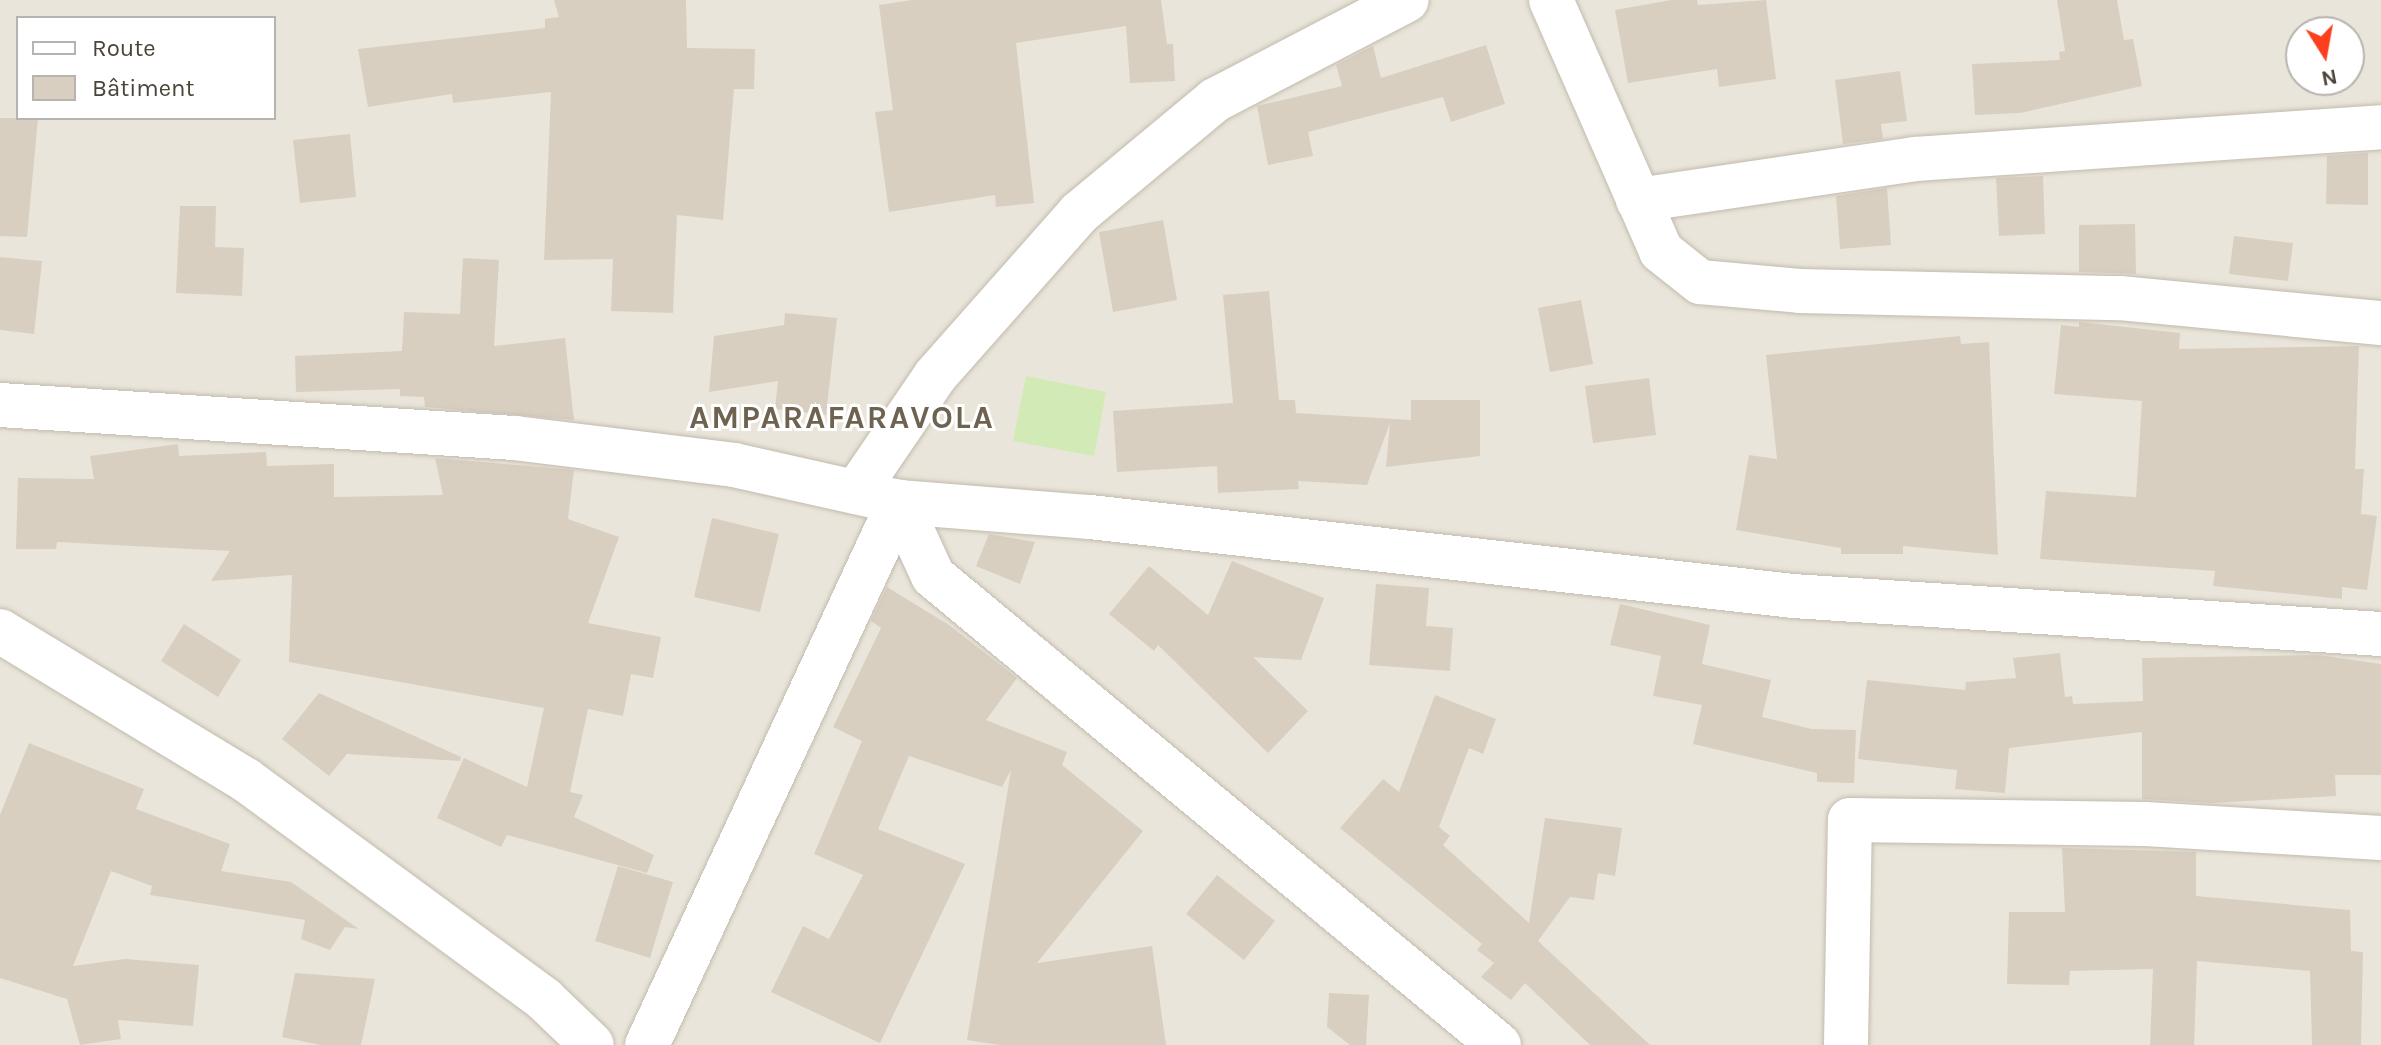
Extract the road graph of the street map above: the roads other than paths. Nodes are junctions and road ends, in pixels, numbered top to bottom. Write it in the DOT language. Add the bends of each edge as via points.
graph roads {
  1 [pos="1407,0"];
  2 [pos="1551,0"];
  3 [pos="2381,127"];
  4 [pos="1638,200"];
  5 [pos="2381,323"];
  6 [pos="0,405"];
  7 [pos="856,492"];
  8 [pos="899,502"];
  9 [pos="0,631"];
  10 [pos="2381,634"];
  11 [pos="2381,838"];
  12 [pos="657,1042"];
  13 [pos="592,1045"];
  14 [pos="1499,1045"];
  15 [pos="1846,1045"];
  1 -- 7 [label="street" via="1215,100 1079,213 935,376"];
  2 -- 4 [label="street"];
  3 -- 4 [label="street" via="1915,159"];
  4 -- 5 [label="street" via="1661,251 1700,282 1800,291 2120,298"];
  6 -- 7 [label="street" via="515,438 734,465"];
  7 -- 8 [label="street"];
  8 -- 10 [label="street" via="1090,517 1793,596"];
  8 -- 12 [label="street"];
  8 -- 14 [label="street" via="933,576"];
  9 -- 13 [label="street" via="246,780 544,999"];
  11 -- 15 [label="street" via="2145,824 1850,820"];
}
